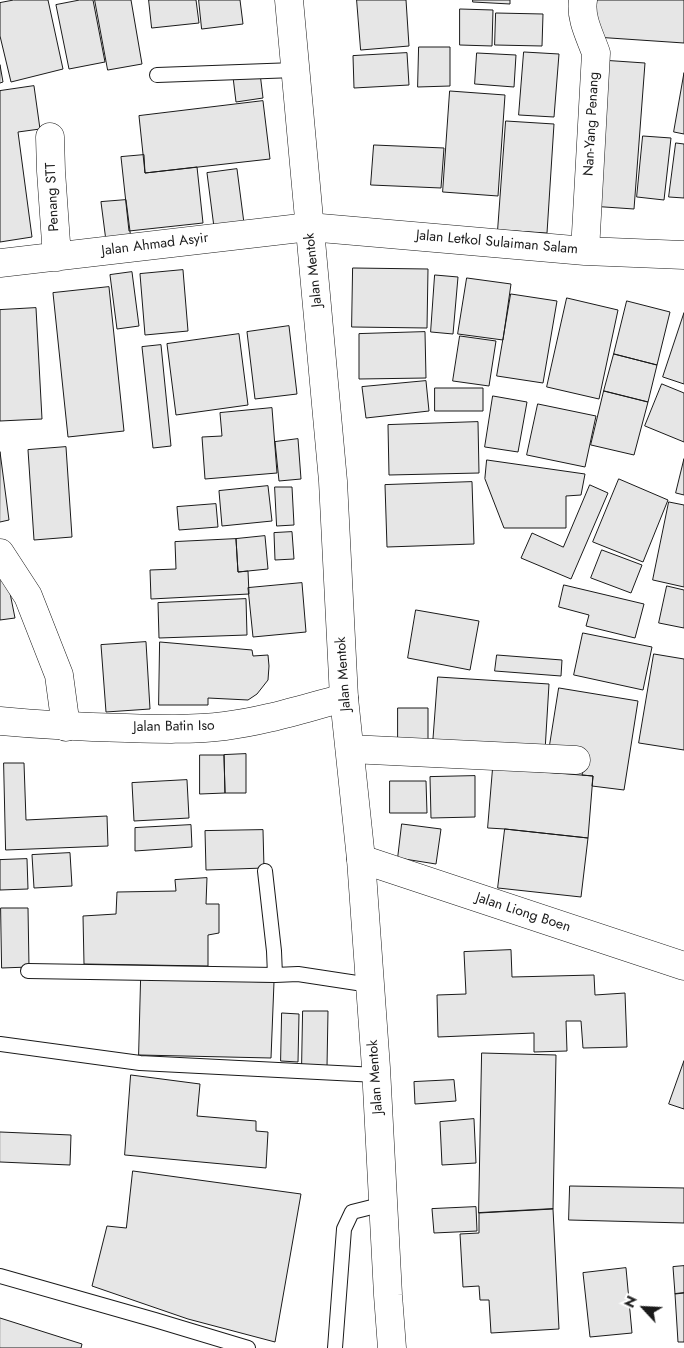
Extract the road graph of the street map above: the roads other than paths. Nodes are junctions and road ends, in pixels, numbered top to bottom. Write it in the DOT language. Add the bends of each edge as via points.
graph roads {
  1 [pos="289,0"];
  2 [pos="583,0"];
  3 [pos="295,70"];
  4 [pos="157,75"];
  5 [pos="50,137"];
  6 [pos="309,227"];
  7 [pos="586,251"];
  8 [pos="684,256"];
  9 [pos="57,257"];
  10 [pos="0,263"];
  11 [pos="0,553"];
  12 [pos="344,698"];
  13 [pos="0,721"];
  14 [pos="66,727"];
  15 [pos="350,749"];
  16 [pos="576,760"];
  17 [pos="361,859"];
  18 [pos="265,871"];
  19 [pos="684,966"];
  20 [pos="28,971"];
  21 [pos="274,975"];
  22 [pos="370,985"];
  23 [pos="0,1044"];
  24 [pos="377,1076"];
  25 [pos="383,1205"];
  26 [pos="0,1276"];
  27 [pos="248,1348"];
  28 [pos="335,1348"];
  29 [pos="392,1348"];
  1 -- 3 [label="main road, Jalan Mentok"];
  2 -- 7 [label="main road, Nan-Yang Penang" via="582,12 596,53"];
  3 -- 4 [label="lane"];
  3 -- 6 [label="main road, Jalan Mentok"];
  5 -- 9 [label="main road, Penang STT"];
  6 -- 7 [label="main road, Jalan Letkol Sulaiman Salam"];
  6 -- 9 [label="main road, Jalan Ahmad Asyir"];
  6 -- 12 [label="main road, Jalan Mentok" via="333,481"];
  7 -- 8 [label="main road, Jalan Letkol Sulaiman Salam"];
  9 -- 10 [label="main road, Jalan Ahmad Asyir"];
  11 -- 14 [label="main road" via="28,596 59,675"];
  12 -- 14 [label="main road, Jalan Batin Iso" via="226,726 177,730"];
  12 -- 15 [label="main road, Jalan Mentok"];
  13 -- 14 [label="main road, Jalan Batin Iso"];
  15 -- 16 [label="main road"];
  15 -- 17 [label="main road, Jalan Mentok"];
  17 -- 19 [label="main road, Jalan Liong Boen"];
  17 -- 22 [label="main road, Jalan Mentok"];
  18 -- 21 [label="lane"];
  20 -- 21 [label="lane"];
  21 -- 22 [label="lane" via="298,974"];
  22 -- 24 [label="main road, Jalan Mentok"];
  23 -- 24 [label="lane" via="140,1064"];
  24 -- 25 [label="main road, Jalan Mentok"];
  25 -- 28 [label="lane" via="352,1212 344,1229"];
  25 -- 29 [label="main road, Jalan Mentok"];
  26 -- 27 [label="lane"];
}
